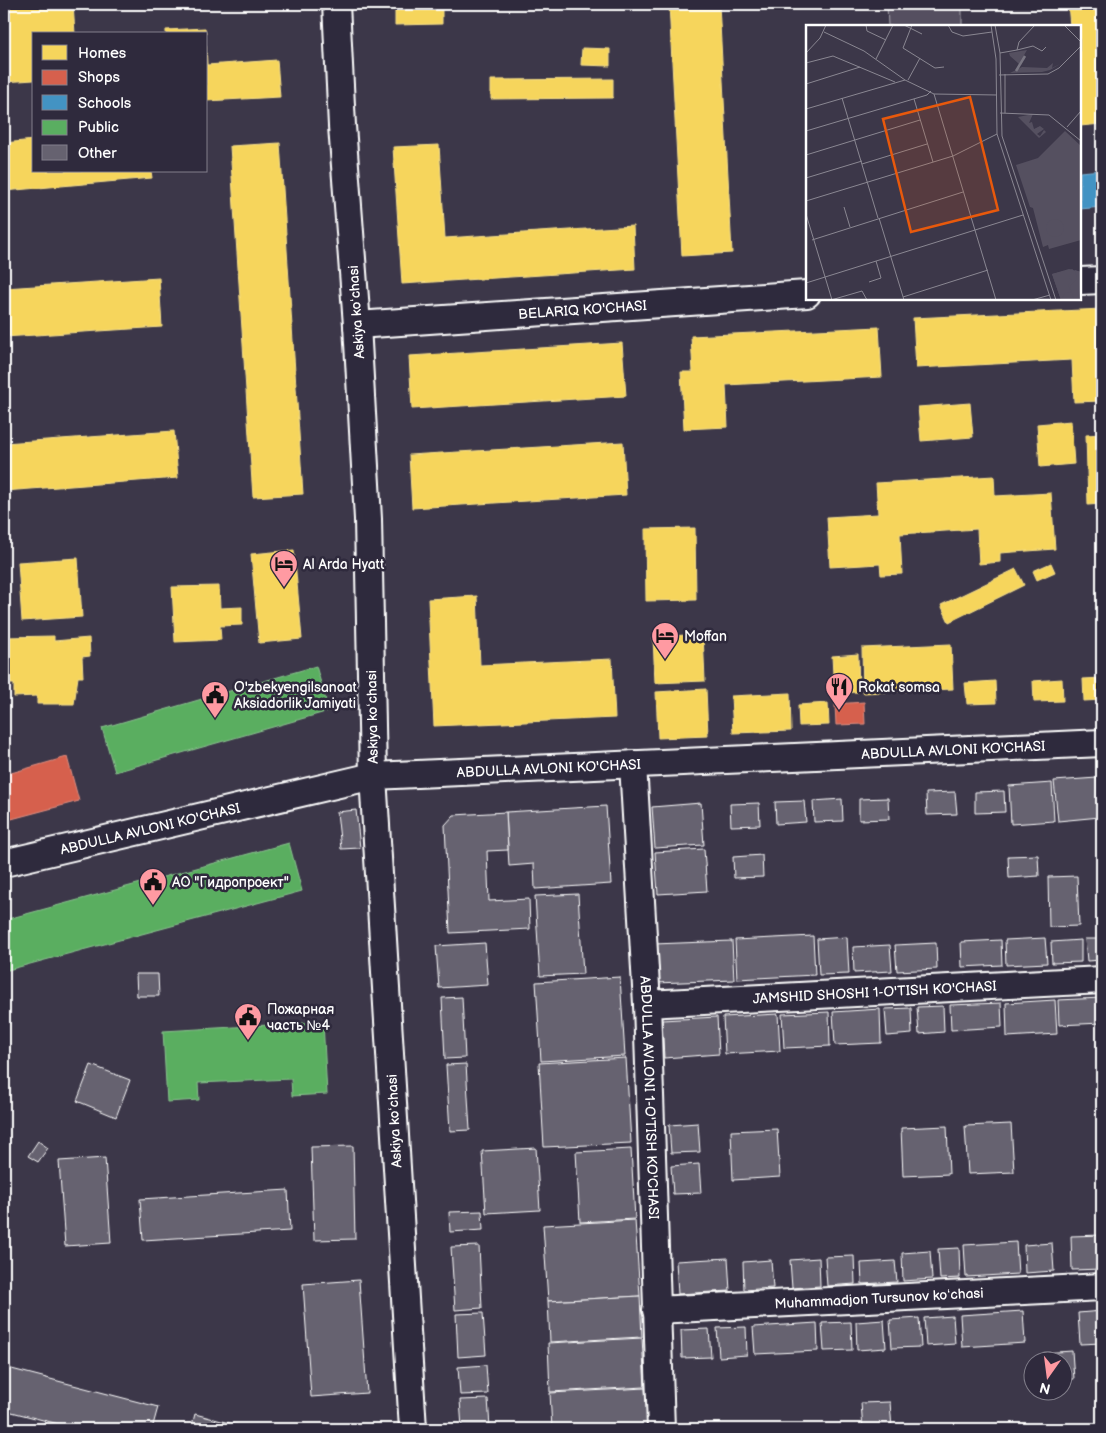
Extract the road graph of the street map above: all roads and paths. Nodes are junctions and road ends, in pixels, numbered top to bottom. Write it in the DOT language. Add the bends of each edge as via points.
graph roads {
  1 [pos="336,4"];
  2 [pos="1102,280"];
  3 [pos="1081,281"];
  4 [pos="806,294"];
  5 [pos="357,326"];
  6 [pos="1102,743"];
  7 [pos="633,764"];
  8 [pos="373,776"];
  9 [pos="4,862"];
  10 [pos="1102,980"];
  11 [pos="647,1004"];
  12 [pos="1102,1287"];
  13 [pos="656,1310"];
  14 [pos="413,1429"];
  15 [pos="661,1429"];
  1 -- 5 [label="street, Askiya koʻchasi"];
  2 -- 3 [label="street"];
  4 -- 5 [label="street, BELARIQ KO'CHASI"];
  5 -- 8 [label="street, Askiya koʻchasi" via="368,519"];
  6 -- 7 [label="street, ABDULLA AVLONI KO'CHASI"];
  7 -- 8 [label="street, ABDULLA AVLONI KO'CHASI"];
  7 -- 11 [label="street, ABDULLA AVLONI 1-O'TISH KO'CHASI"];
  8 -- 9 [label="street, ABDULLA AVLONI KO'CHASI"];
  8 -- 14 [label="street, Askiya koʻchasi"];
  10 -- 11 [label="street, JAMSHID SHOSHI 1-O'TISH KO'CHASI"];
  11 -- 13 [label="street, ABDULLA AVLONI 1-O'TISH KO'CHASI"];
  12 -- 13 [label="street, Muhammadjon Tursunov koʻchasi"];
  13 -- 15 [label="street, ABDULLA AVLONI 1-O'TISH KO'CHASI"];
}
